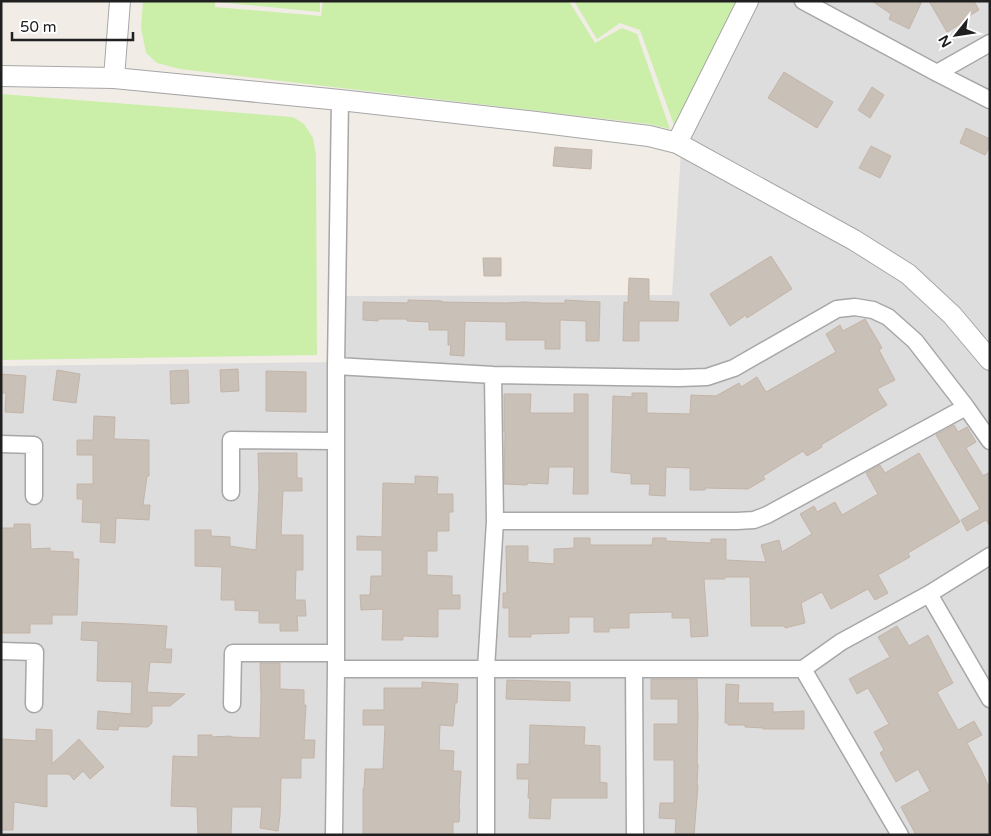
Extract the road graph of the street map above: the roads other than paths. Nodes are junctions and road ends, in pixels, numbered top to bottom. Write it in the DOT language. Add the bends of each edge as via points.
graph roads {
  1 [pos="120,1"];
  2 [pos="748,1"];
  3 [pos="803,1"];
  4 [pos="990,43"];
  5 [pos="937,73"];
  6 [pos="1,76"];
  7 [pos="114,78"];
  8 [pos="340,100"];
  9 [pos="990,100"];
  10 [pos="677,143"];
  11 [pos="990,360"];
  12 [pos="336,366"];
  13 [pos="493,375"];
  14 [pos="966,407"];
  15 [pos="336,441"];
  16 [pos="990,441"];
  17 [pos="1,444"];
  18 [pos="231,492"];
  19 [pos="34,496"];
  20 [pos="495,521"];
  21 [pos="990,556"];
  22 [pos="929,594"];
  23 [pos="1,651"];
  24 [pos="336,661"];
  25 [pos="486,669"];
  26 [pos="634,669"];
  27 [pos="803,669"];
  28 [pos="990,700"];
  29 [pos="34,704"];
  30 [pos="232,704"];
  31 [pos="334,835"];
  32 [pos="486,835"];
  33 [pos="635,835"];
  34 [pos="900,835"];
  1 -- 7 [label="street"];
  2 -- 10 [label="street"];
  3 -- 5 [label="street"];
  4 -- 5 [label="street"];
  5 -- 9 [label="street"];
  6 -- 7 [label="street"];
  7 -- 8 [label="street"];
  8 -- 10 [label="street" via="555,124 649,136"];
  8 -- 12 [label="street"];
  10 -- 11 [label="street" via="854,240 908,274 952,315"];
  12 -- 13 [label="street"];
  12 -- 15 [label="street"];
  13 -- 14 [label="street" via="707,377 734,368 837,309 855,307 888,317 902,329"];
  13 -- 20 [label="street"];
  14 -- 16 [label="street"];
  14 -- 20 [label="street" via="754,520"];
  15 -- 18 [label="street" via="231,440"];
  15 -- 24 [label="street"];
  17 -- 19 [label="street" via="34,445"];
  20 -- 25 [label="street"];
  21 -- 22 [label="street"];
  22 -- 27 [label="street" via="841,642"];
  22 -- 28 [label="street"];
  23 -- 29 [label="street" via="36,652"];
  24 -- 25 [label="street"];
  24 -- 30 [label="street" via="233,653"];
  24 -- 31 [label="street"];
  25 -- 26 [label="street"];
  25 -- 32 [label="street"];
  26 -- 27 [label="street"];
  26 -- 33 [label="street"];
  27 -- 34 [label="street"];
}
